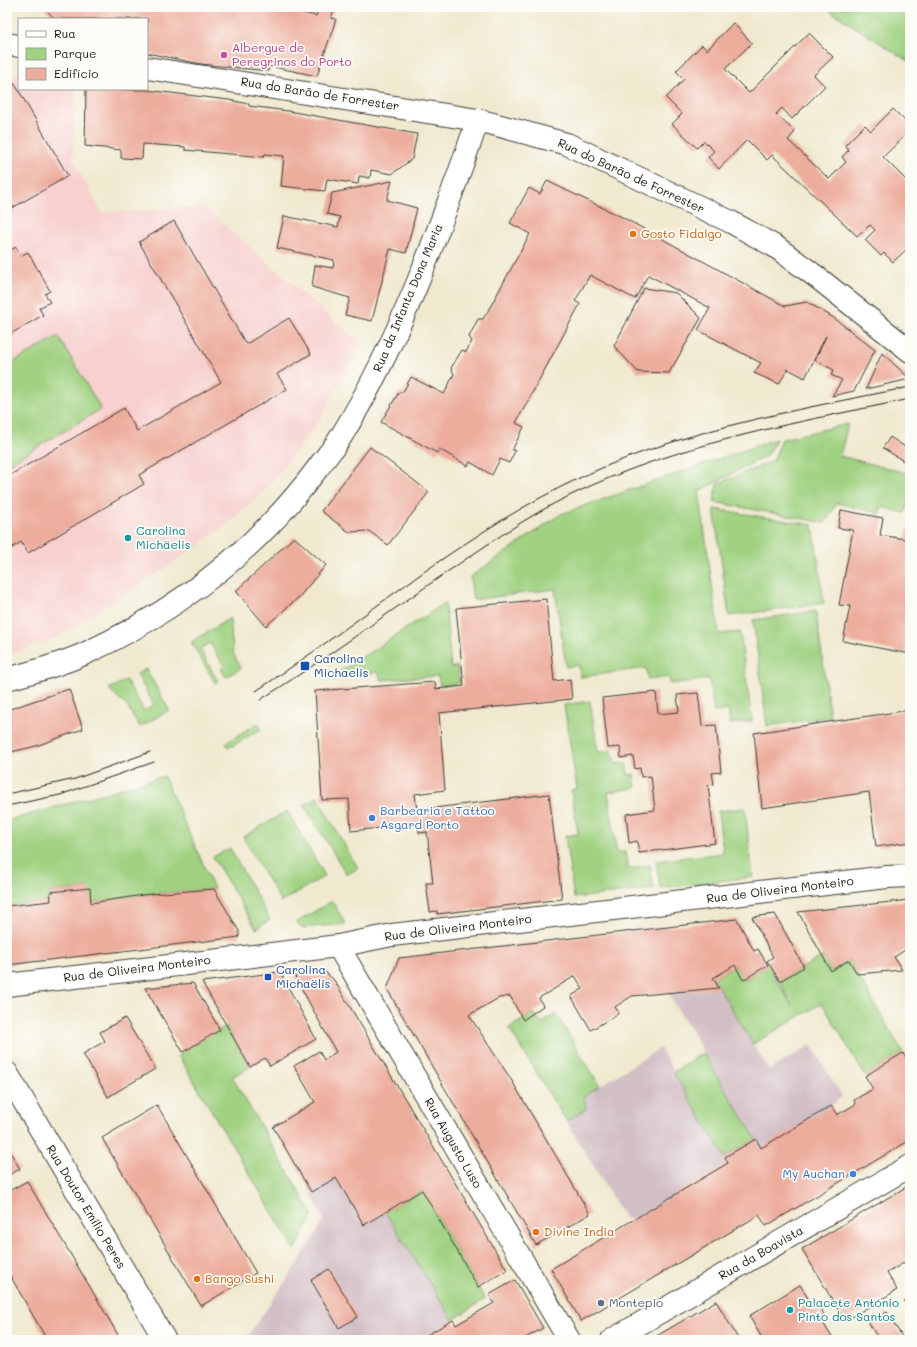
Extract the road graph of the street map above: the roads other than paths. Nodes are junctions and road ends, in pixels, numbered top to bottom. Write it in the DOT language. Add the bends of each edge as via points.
graph roads {
  1 [pos="7,44"];
  2 [pos="18,46"];
  3 [pos="148,68"];
  4 [pos="478,120"];
  5 [pos="910,351"];
  6 [pos="7,679"];
  7 [pos="910,876"];
  8 [pos="338,946"];
  9 [pos="7,985"];
  10 [pos="7,1073"];
  11 [pos="910,1166"];
  12 [pos="166,1340"];
  13 [pos="569,1340"];
  14 [pos="612,1340"];
  1 -- 2 [label="street"];
  3 -- 4 [label="street, Rua do Barão de Forrester"];
  4 -- 5 [label="street, Rua do Barão de Forrester" via="568,144 731,222 776,247"];
  4 -- 6 [label="street, Rua da Infanta Dona Maria" via="433,243 388,352 341,436 303,488 262,534 235,559 177,602 83,654"];
  7 -- 8 [label="street, Rua de Oliveira Monteiro" via="392,935"];
  8 -- 9 [label="street, Rua de Oliveira Monteiro"];
  8 -- 13 [label="street, Rua Augusto Luso"];
  10 -- 12 [label="street, Rua Doutor Emílio Peres"];
  11 -- 14 [label="street, Rua da Boavista"];
}
